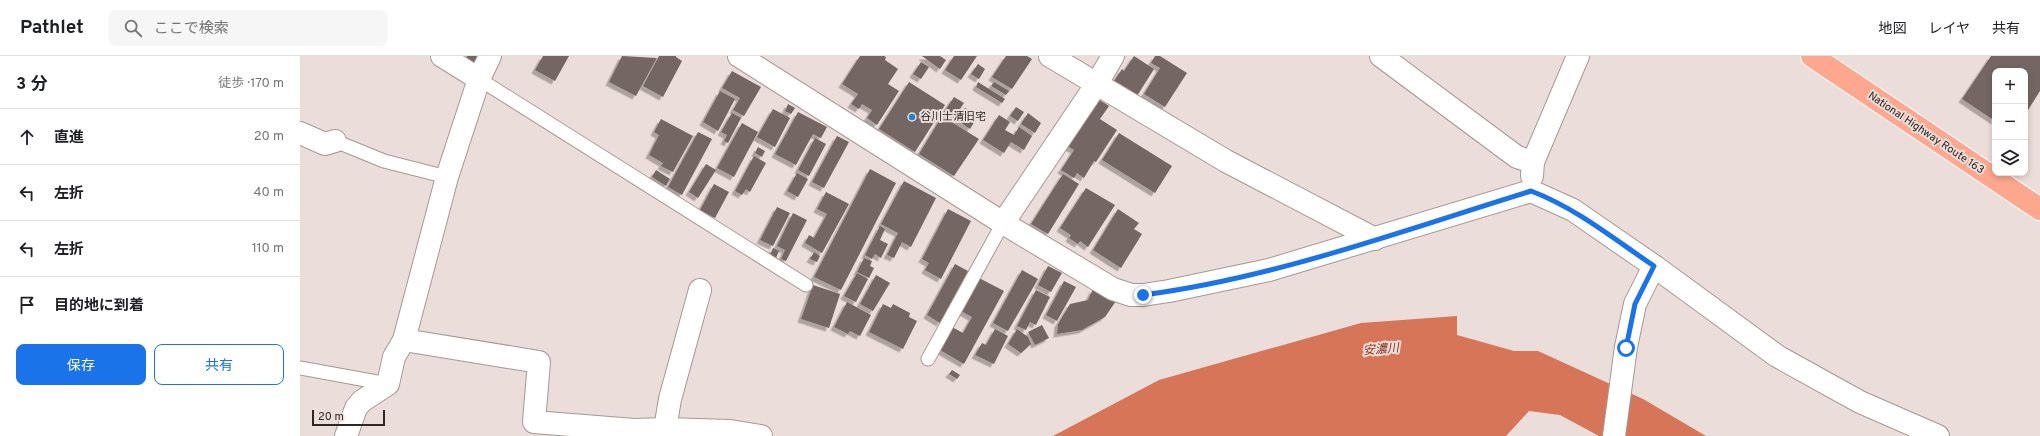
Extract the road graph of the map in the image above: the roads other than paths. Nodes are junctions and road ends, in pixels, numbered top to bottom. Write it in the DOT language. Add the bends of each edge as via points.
graph roads {
  1 [pos="442,56"];
  2 [pos="490,56"];
  3 [pos="739,56"];
  4 [pos="1050,56"];
  5 [pos="1114,56"];
  6 [pos="1381,56"];
  7 [pos="1578,56"];
  8 [pos="1812,56"];
  9 [pos="480,79"];
  10 [pos="1096,85"];
  11 [pos="300,133"];
  12 [pos="335,140"];
  13 [pos="1533,162"];
  14 [pos="447,178"];
  15 [pos="1531,191"];
  16 [pos="2040,210"];
  17 [pos="1002,222"];
  18 [pos="1375,239"];
  19 [pos="1654,266"];
  20 [pos="806,285"];
  21 [pos="700,290"];
  22 [pos="404,340"];
  23 [pos="928,359"];
  24 [pos="300,368"];
  25 [pos="388,384"];
  26 [pos="665,429"];
  27 [pos="346,436"];
  28 [pos="761,436"];
  29 [pos="1614,436"];
  30 [pos="1938,436"];
  1 -- 9 [label="street"];
  2 -- 9 [label="street"];
  3 -- 17 [label="street"];
  4 -- 10 [label="street"];
  5 -- 10 [label="street"];
  6 -- 13 [label="street" via="1517,157"];
  7 -- 13 [label="street"];
  8 -- 16 [label="highway, National Highway Route 163"];
  9 -- 14 [label="street"];
  9 -- 20 [label="lane"];
  10 -- 17 [label="street"];
  10 -- 18 [label="street" via="1226,161"];
  11 -- 12 [label="street" via="325,144"];
  12 -- 14 [label="lane" via="384,161"];
  13 -- 15 [label="street"];
  14 -- 22 [label="street"];
  15 -- 18 [label="street"];
  15 -- 19 [label="street" via="1573,210"];
  17 -- 18 [label="street" via="1113,289 1131,295 1169,291 1269,270"];
  17 -- 23 [label="lane"];
  19 -- 29 [label="street" via="1635,304"];
  19 -- 30 [label="street" via="1777,356 1860,402"];
  21 -- 26 [label="street" via="670,399"];
  22 -- 25 [label="street" via="394,357"];
  22 -- 26 [label="street" via="539,362 534,422 634,430"];
  24 -- 25 [label="lane"];
  25 -- 27 [label="street" via="356,408"];
  26 -- 28 [label="street" via="730,431"];
}
